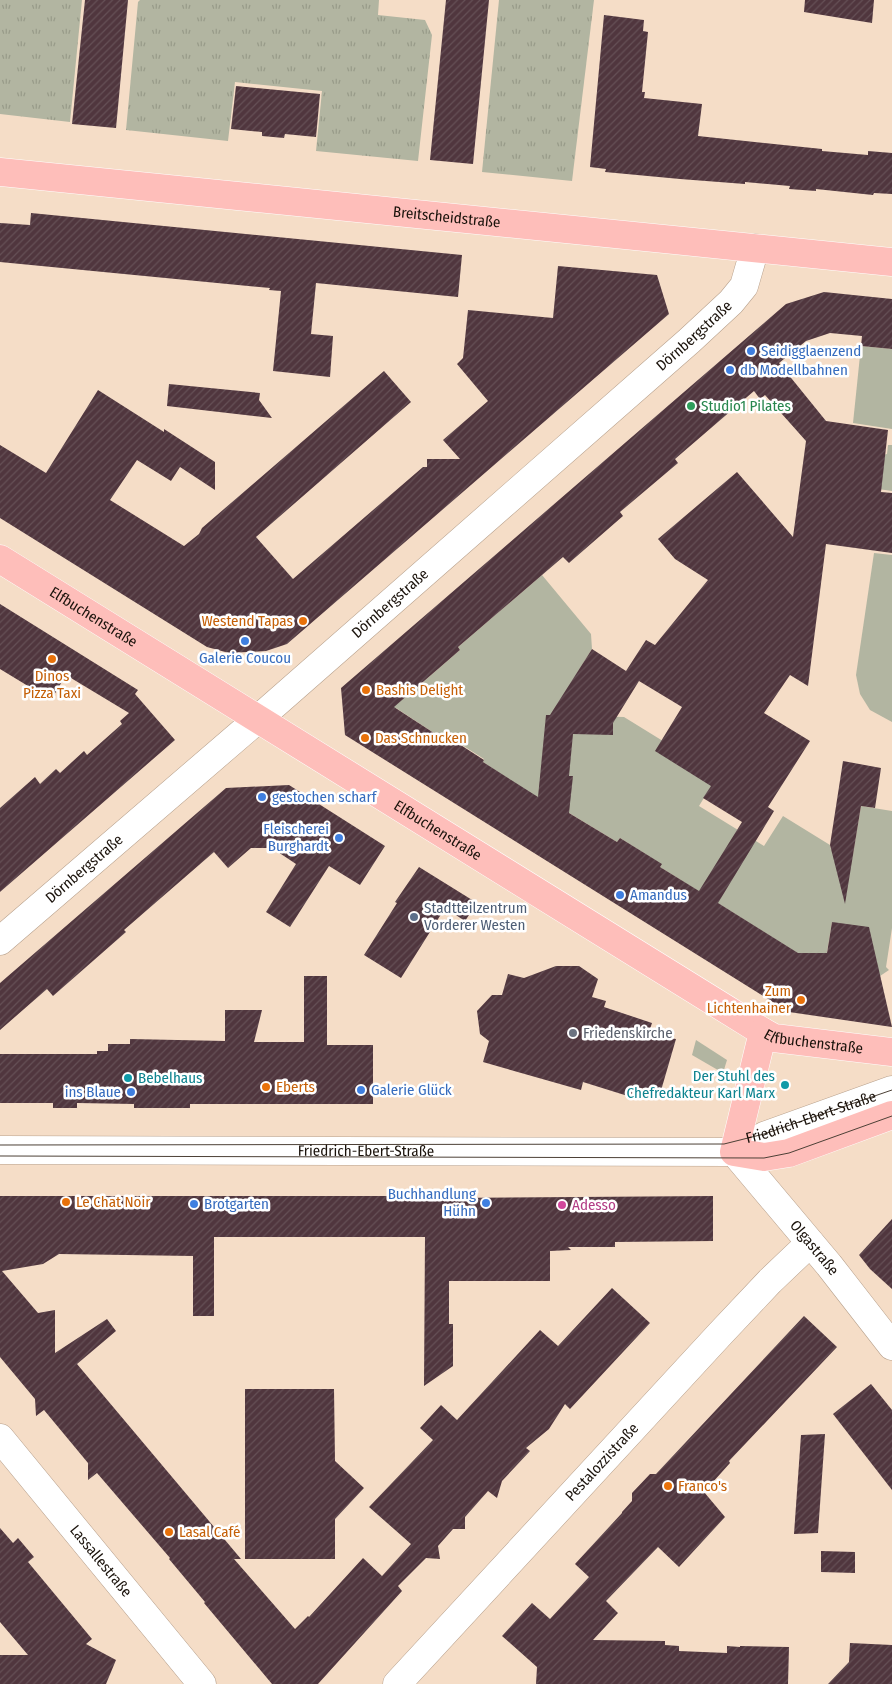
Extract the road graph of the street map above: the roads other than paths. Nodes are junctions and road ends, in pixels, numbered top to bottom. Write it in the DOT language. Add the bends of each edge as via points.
graph roads {
  1 [pos="0,172"];
  2 [pos="755,248"];
  3 [pos="892,262"];
  4 [pos="0,559"];
  5 [pos="258,719"];
  6 [pos="0,941"];
  7 [pos="763,1032"];
  8 [pos="892,1052"];
  9 [pos="892,1090"];
  10 [pos="892,1115"];
  11 [pos="0,1150"];
  12 [pos="734,1152"];
  13 [pos="810,1243"];
  14 [pos="892,1346"];
  15 [pos="0,1438"];
  16 [pos="202,1684"];
  17 [pos="397,1684"];
  1 -- 2 [label="main road, Breitscheidstraße"];
  2 -- 3 [label="main road, Breitscheidstraße"];
  2 -- 5 [label="street, Dörnbergstraße" via="744,286 689,342"];
  4 -- 5 [label="main road, Elfbuchenstraße"];
  5 -- 6 [label="street, Dörnbergstraße"];
  5 -- 7 [label="main road, Elfbuchenstraße"];
  7 -- 8 [label="main road, Elfbuchenstraße" via="774,1038"];
  7 -- 12 [label="main road"];
  9 -- 12 [label="street, Friedrich-Ebert-Straße" via="764,1136"];
  10 -- 12 [label="main road, Friedrich-Ebert-Straße" via="789,1153 764,1157"];
  11 -- 12 [label="street, Friedrich-Ebert-Straße"];
  12 -- 13 [label="street, Olgastraße"];
  13 -- 14 [label="street, Olgastraße"];
  13 -- 17 [label="street, Pestalozzistraße" via="720,1334"];
  15 -- 16 [label="street, Lassallestraße"];
}
